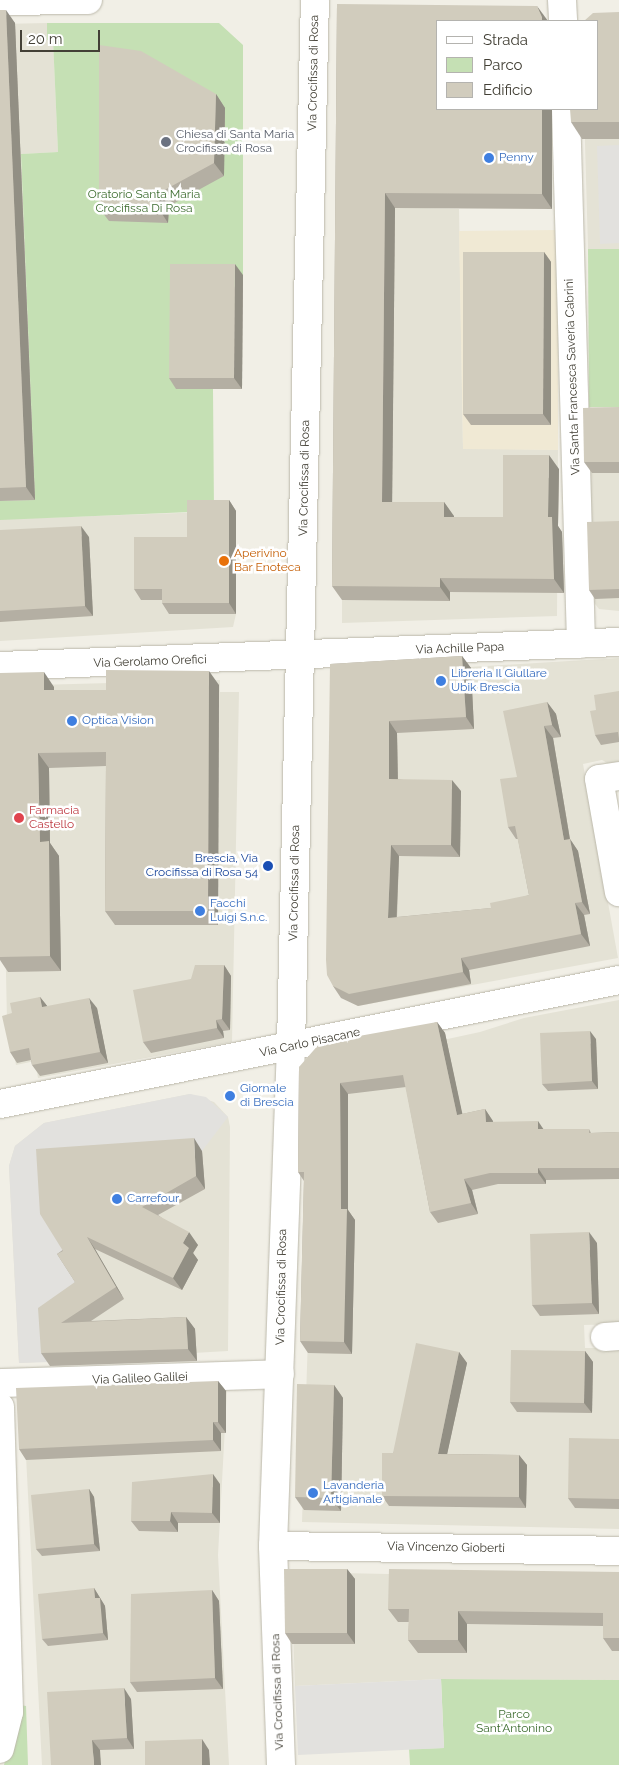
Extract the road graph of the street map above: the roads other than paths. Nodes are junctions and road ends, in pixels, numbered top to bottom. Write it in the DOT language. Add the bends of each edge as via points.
graph roads {
  1 [pos="88,0"];
  2 [pos="315,0"];
  3 [pos="562,0"];
  4 [pos="0,1"];
  5 [pos="563,20"];
  6 [pos="566,110"];
  7 [pos="619,642"];
  8 [pos="581,644"];
  9 [pos="300,656"];
  10 [pos="0,666"];
  11 [pos="619,776"];
  12 [pos="619,892"];
  13 [pos="619,980"];
  14 [pos="291,1046"];
  15 [pos="0,1104"];
  16 [pos="280,1374"];
  17 [pos="0,1383"];
  18 [pos="0,1407"];
  19 [pos="273,1546"];
  20 [pos="619,1551"];
  21 [pos="5,1714"];
  22 [pos="0,1749"];
  23 [pos="281,1765"];
  1 -- 4 [label="street"];
  2 -- 9 [label="street, Via Crocifissa di Rosa"];
  3 -- 5 [label="street"];
  6 -- 8 [label="street, Via Santa Francesca Saveria Cabrini"];
  7 -- 8 [label="street, Via Achille Papa"];
  8 -- 9 [label="street, Via Achille Papa"];
  9 -- 10 [label="street, Via Gerolamo Orefici"];
  9 -- 14 [label="street, Via Crocifissa di Rosa"];
  11 -- 12 [label="street" via="599,779"];
  13 -- 14 [label="street, Via Carlo Pisacane"];
  14 -- 15 [label="street, Via Carlo Pisacane"];
  14 -- 16 [label="street, Via Crocifissa di Rosa" via="280,1291"];
  16 -- 17 [label="street, Via Galileo Galilei"];
  16 -- 19 [label="street, Via Crocifissa di Rosa"];
  18 -- 21 [label="street"];
  19 -- 20 [label="street, Via Vincenzo Gioberti"];
  19 -- 23 [label="street, Via Crocifissa di Rosa"];
  21 -- 22 [label="street"];
}
